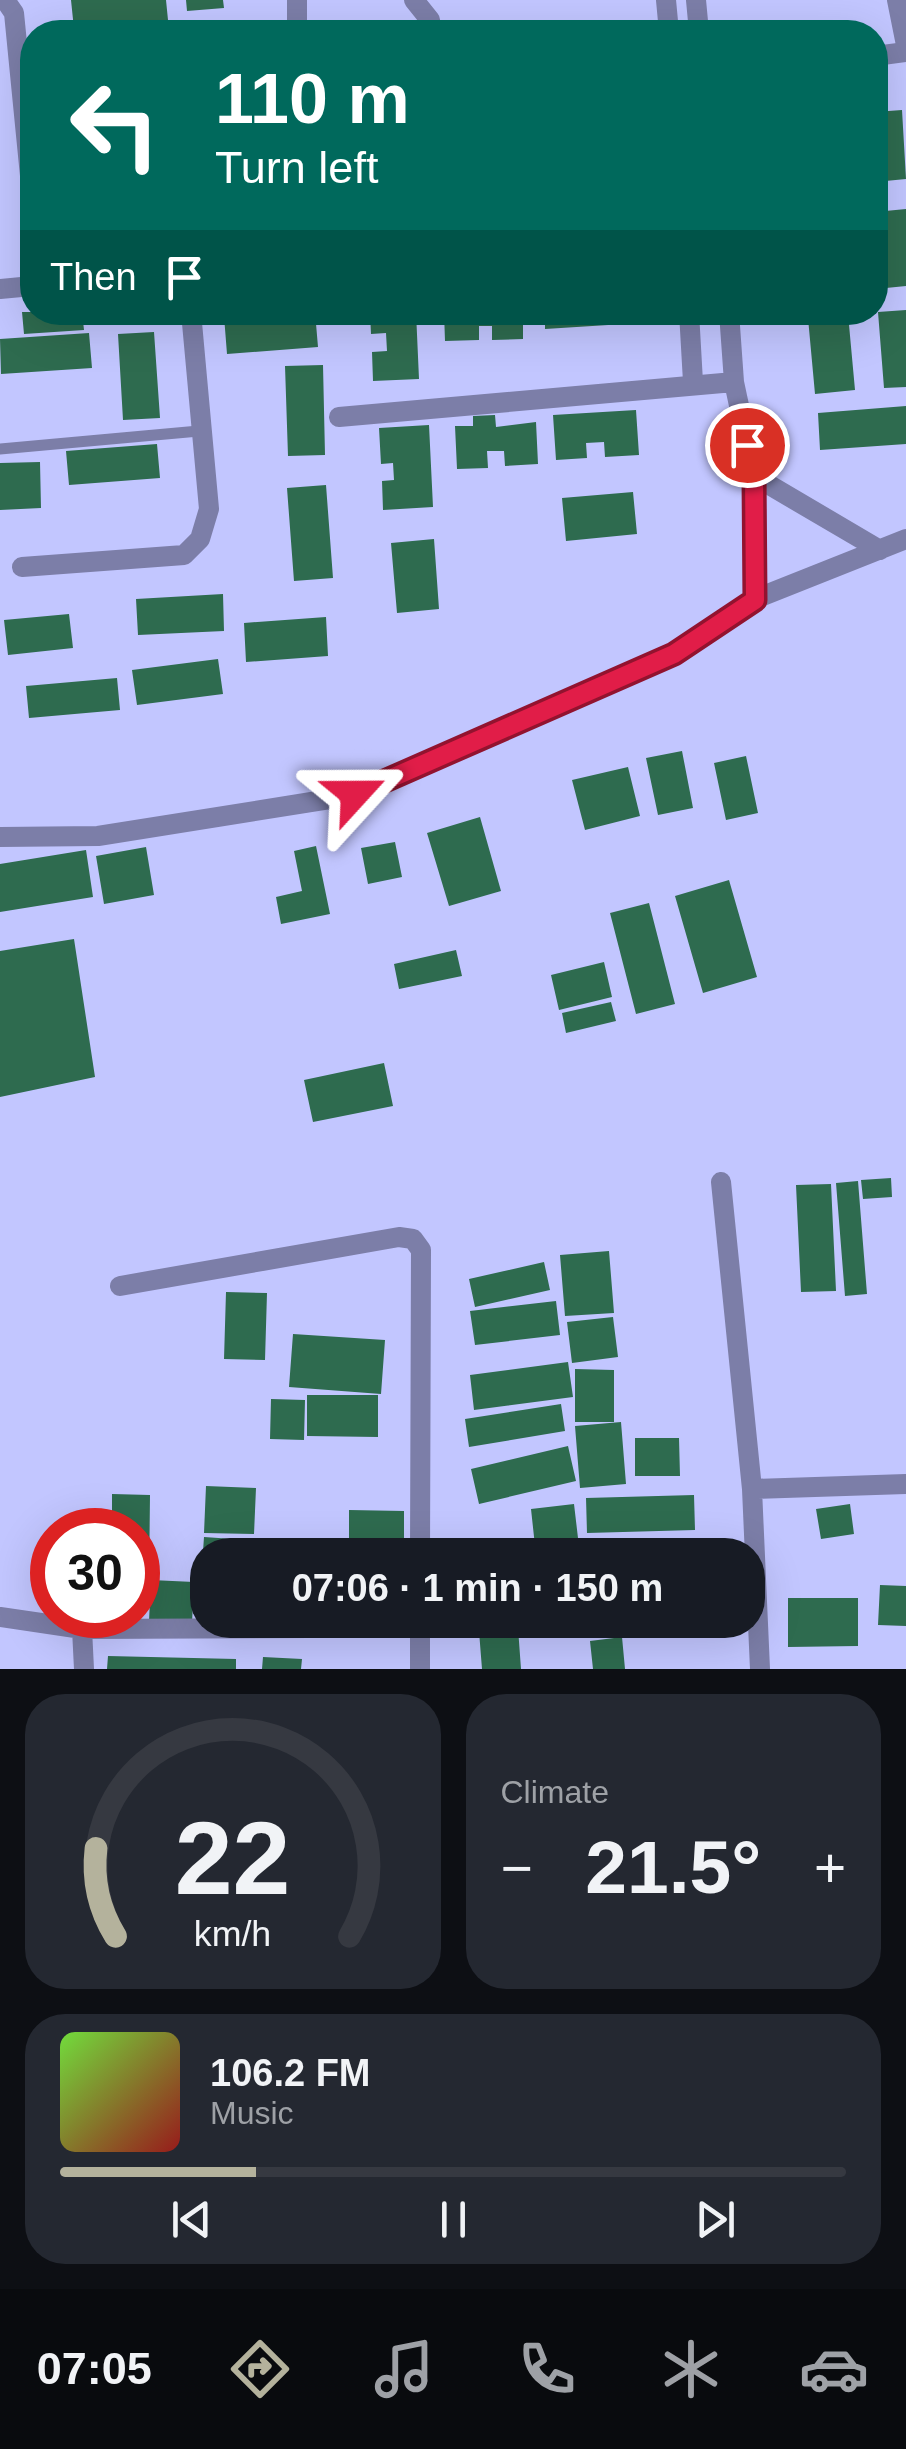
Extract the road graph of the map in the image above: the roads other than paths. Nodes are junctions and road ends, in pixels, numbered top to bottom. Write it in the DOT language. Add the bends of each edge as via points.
graph roads {
  1 [pos="4,0"];
  2 [pos="414,0"];
  3 [pos="898,0"];
  4 [pos="430,20"];
  5 [pos="906,48"];
  6 [pos="20,74"];
  7 [pos="193,325"];
  8 [pos="690,325"];
  9 [pos="730,325"];
  10 [pos="692,382"];
  11 [pos="734,382"];
  12 [pos="339,417"];
  13 [pos="200,431"];
  14 [pos="0,448"];
  15 [pos="754,476"];
  16 [pos="906,540"];
  17 [pos="880,550"];
  18 [pos="22,567"];
  19 [pos="755,600"];
  20 [pos="0,836"];
  21 [pos="721,1182"];
  22 [pos="120,1286"];
  23 [pos="906,1484"];
  24 [pos="752,1489"];
  25 [pos="420,1538"];
  26 [pos="0,1617"];
  27 [pos="30,1621"];
  28 [pos="160,1629"];
  29 [pos="190,1629"];
  30 [pos="82,1638"];
  31 [pos="420,1638"];
  32 [pos="84,1669"];
  33 [pos="420,1669"];
  34 [pos="760,1669"];
  1 -- 6 [label="street" via="14,13"];
  2 -- 4 [label="street"];
  3 -- 5 [label="street"];
  7 -- 13 [label="street"];
  8 -- 10 [label="street"];
  9 -- 11 [label="street"];
  10 -- 11 [label="street"];
  10 -- 12 [label="street"];
  11 -- 15 [label="street"];
  13 -- 14 [label="lane"];
  13 -- 18 [label="street" via="209,509 200,539 184,555"];
  15 -- 17 [label="street"];
  15 -- 19 [label="street"];
  16 -- 17 [label="street"];
  17 -- 19 [label="street"];
  19 -- 20 [label="street" via="674,654 355,794 98,836"];
  21 -- 24 [label="street"];
  22 -- 25 [label="street" via="399,1237 413,1240 421,1250"];
  23 -- 24 [label="street"];
  24 -- 34 [label="street"];
  26 -- 27 [label="street"];
  28 -- 29 [label="street"];
  30 -- 32 [label="street"];
  31 -- 33 [label="street"];
}
